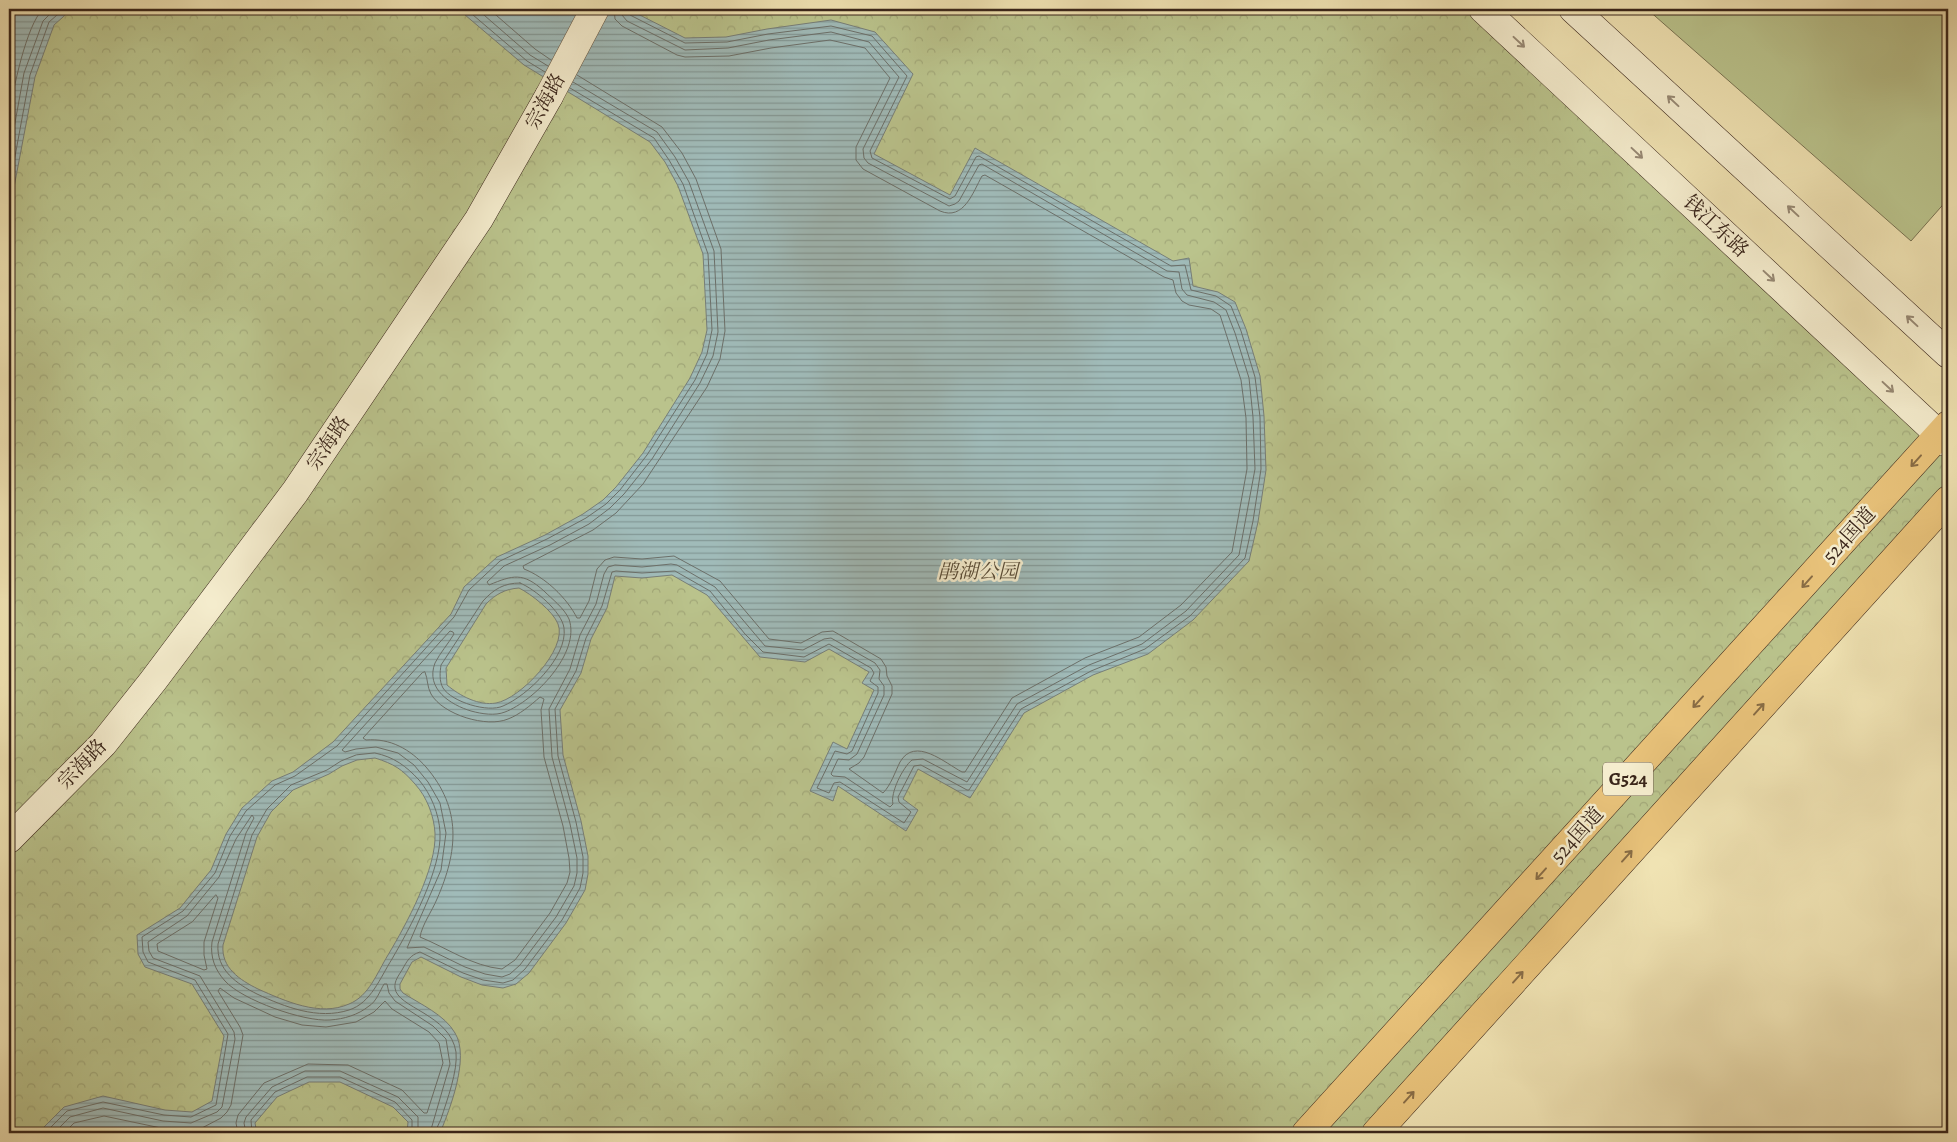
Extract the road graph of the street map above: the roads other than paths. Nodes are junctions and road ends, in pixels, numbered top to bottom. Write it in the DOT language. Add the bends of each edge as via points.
graph roads {
  1 [pos="595,9"];
  2 [pos="1483,9"];
  3 [pos="1573,9"];
  4 [pos="1948,354"];
  5 [pos="1945,434"];
  6 [pos="1948,500"];
  7 [pos="9,839"];
  8 [pos="1306,1133"];
  9 [pos="1376,1133"];
  1 -- 7 [label="main road, 宗海路" via="479,219 294,492 103,744"];
  2 -- 5 [label="main road, 钱江东路, one-way"];
  4 -- 3 [label="main road, one-way"];
  5 -- 8 [label="highway, 524国道 / G524, one-way"];
  9 -- 6 [label="highway, G524, one-way"];
}
